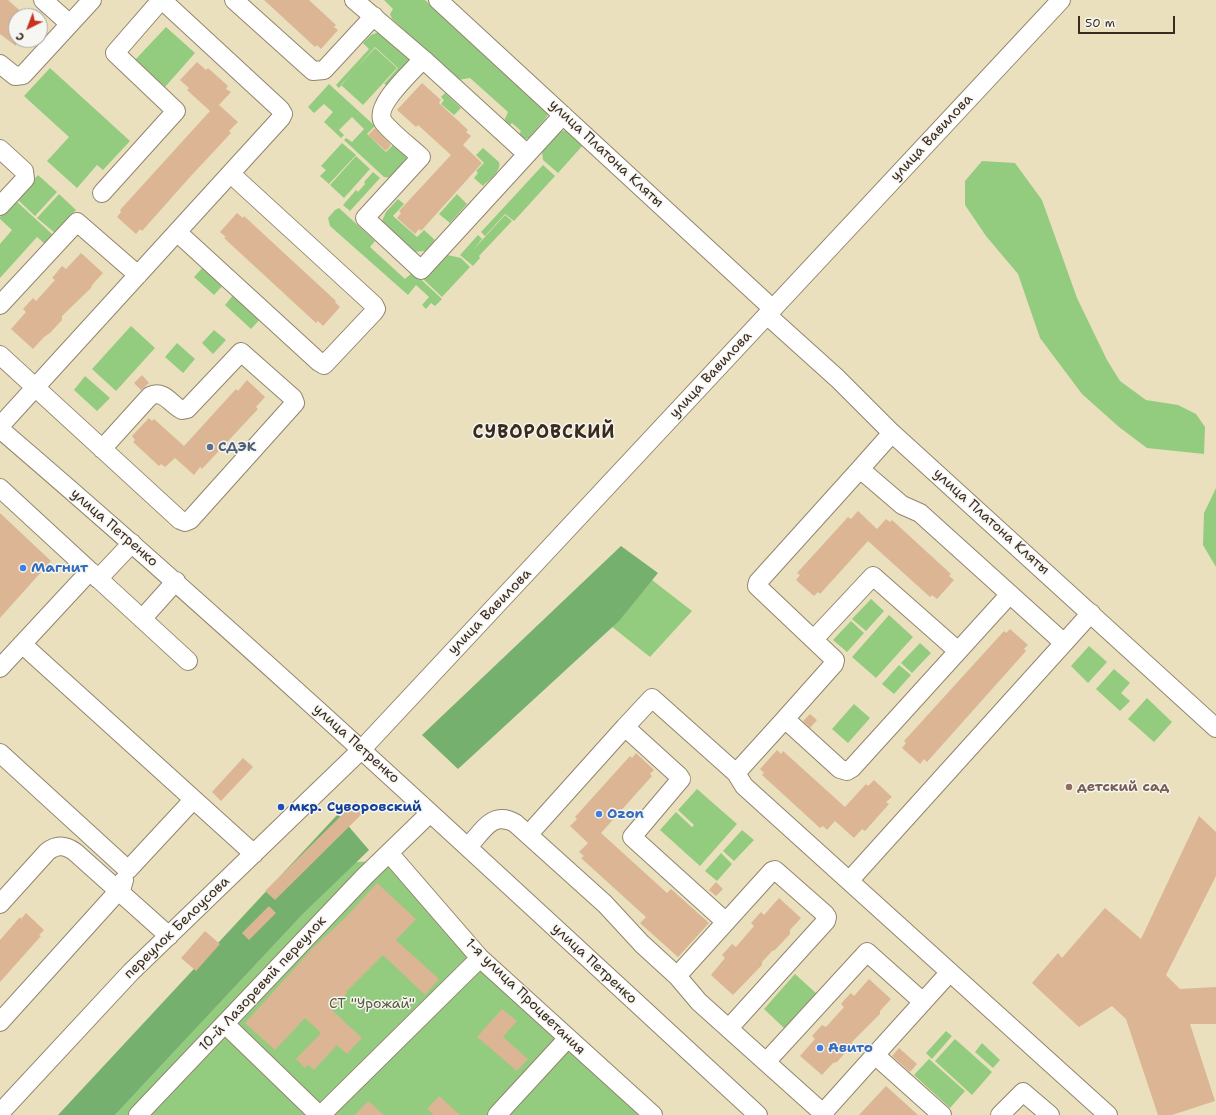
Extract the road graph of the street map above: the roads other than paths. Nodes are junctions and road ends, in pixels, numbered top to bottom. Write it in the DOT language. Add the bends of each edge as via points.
graph roads {
  1 [pos="43,0"];
  2 [pos="92,0"];
  3 [pos="161,0"];
  4 [pos="234,0"];
  5 [pos="354,0"];
  6 [pos="438,0"];
  7 [pos="1061,0"];
  8 [pos="374,16"];
  9 [pos="70,24"];
  10 [pos="423,59"];
  11 [pos="0,64"];
  12 [pos="563,114"];
  13 [pos="0,149"];
  14 [pos="527,154"];
  15 [pos="231,174"];
  16 [pos="102,193"];
  17 [pos="0,206"];
  18 [pos="177,232"];
  19 [pos="138,275"];
  20 [pos="0,305"];
  21 [pos="770,312"];
  22 [pos="0,355"];
  23 [pos="35,387"];
  24 [pos="0,426"];
  25 [pos="0,429"];
  26 [pos="892,433"];
  27 [pos="102,449"];
  28 [pos="860,469"];
  29 [pos="0,488"];
  30 [pos="132,543"];
  31 [pos="94,575"];
  32 [pos="176,581"];
  33 [pos="1010,594"];
  34 [pos="1091,613"];
  35 [pos="142,619"];
  36 [pos="814,639"];
  37 [pos="1064,643"];
  38 [pos="22,644"];
  39 [pos="958,652"];
  40 [pos="188,661"];
  41 [pos="0,668"];
  42 [pos="785,719"];
  43 [pos="625,727"];
  44 [pos="1216,728"];
  45 [pos="362,749"];
  46 [pos="0,753"];
  47 [pos="736,773"];
  48 [pos="193,800"];
  49 [pos="430,812"];
  50 [pos="528,835"];
  51 [pos="468,847"];
  52 [pos="388,853"];
  53 [pos="254,854"];
  54 [pos="128,870"];
  55 [pos="849,881"];
  56 [pos="119,891"];
  57 [pos="0,904"];
  58 [pos="726,922"];
  59 [pos="169,936"];
  60 [pos="480,958"];
  61 [pos="950,972"];
  62 [pos="677,976"];
  63 [pos="923,1002"];
  64 [pos="0,1022"];
  65 [pos="225,1024"];
  66 [pos="729,1028"];
  67 [pos="568,1038"];
  68 [pos="875,1055"];
  69 [pos="766,1062"];
  70 [pos="3,1103"];
  71 [pos="824,1114"];
  72 [pos="138,1115"];
  73 [pos="320,1115"];
  74 [pos="497,1115"];
  75 [pos="653,1115"];
  76 [pos="758,1115"];
  77 [pos="942,1115"];
  78 [pos="1000,1115"];
  79 [pos="1050,1115"];
  80 [pos="1108,1115"];
  1 -- 9 [label="street"];
  2 -- 9 [label="street"];
  3 -- 15 [label="street" via="283,114"];
  3 -- 16 [label="street" via="115,53 176,111"];
  4 -- 8 [label="street" via="313,71 324,70"];
  5 -- 8 [label="street"];
  6 -- 12 [label="street, улица Платона Кляты"];
  7 -- 21 [label="street, улица Вавилова"];
  8 -- 10 [label="street"];
  9 -- 11 [label="street" via="23,75 15,76"];
  10 -- 14 [label="street"];
  10 -- 14 [label="street" via="384,102 381,112 383,122 421,156 365,218 421,270"];
  12 -- 14 [label="street"];
  12 -- 21 [label="street, улица Платона Кляты"];
  13 -- 17 [label="street" via="26,175"];
  15 -- 18 [label="street"];
  15 -- 18 [label="street" via="374,305 374,312 328,363 324,365 319,362"];
  18 -- 19 [label="street"];
  19 -- 20 [label="street" via="77,222"];
  19 -- 23 [label="street"];
  21 -- 26 [label="street, улица Платона Кляты"];
  21 -- 45 [label="street, улица Вавилова"];
  22 -- 23 [label="street"];
  23 -- 24 [label="street"];
  23 -- 27 [label="street"];
  25 -- 30 [label="street, улица Петренко"];
  26 -- 28 [label="street"];
  26 -- 34 [label="street, улица Платона Кляты"];
  27 -- 27 [label="street" via="185,522 190,520 295,403 293,398 241,352 187,409 182,410 161,394 150,396"];
  28 -- 33 [label="street" via="902,505 920,513"];
  28 -- 36 [label="street" via="758,582 757,586"];
  29 -- 31 [label="street"];
  30 -- 31 [label="street"];
  30 -- 32 [label="street, улица Петренко"];
  31 -- 35 [label="street"];
  31 -- 38 [label="street"];
  32 -- 35 [label="street"];
  32 -- 45 [label="street, улица Петренко"];
  33 -- 37 [label="street"];
  33 -- 39 [label="street"];
  34 -- 37 [label="street"];
  34 -- 44 [label="street, улица Платона Кляты"];
  35 -- 40 [label="street"];
  36 -- 39 [label="street" via="873,576"];
  36 -- 42 [label="street" via="833,656 834,664"];
  37 -- 55 [label="street"];
  38 -- 41 [label="street"];
  38 -- 48 [label="street"];
  39 -- 42 [label="street" via="847,771 840,769"];
  42 -- 47 [label="street"];
  43 -- 47 [label="street" via="652,698"];
  43 -- 50 [label="street"];
  43 -- 58 [label="street" via="681,779 632,837"];
  45 -- 49 [label="street, улица Петренко"];
  45 -- 53 [label="street, переулок Белоусова"];
  46 -- 54 [label="street"];
  47 -- 55 [label="street" via="744,786"];
  48 -- 53 [label="street"];
  48 -- 54 [label="street"];
  49 -- 51 [label="street, улица Петренко"];
  49 -- 52 [label="street, 10-й Лазоревый переулок"];
  50 -- 51 [label="street" via="515,823 502,818 490,823"];
  50 -- 62 [label="street" via="605,904 642,944"];
  51 -- 76 [label="street, улица Петренко"];
  52 -- 60 [label="street, 1-я улица Процветания"];
  52 -- 65 [label="street, 10-й Лазоревый переулок"];
  53 -- 59 [label="street, переулок Белоусова"];
  54 -- 56 [label="street"];
  55 -- 61 [label="street"];
  56 -- 57 [label="street" via="75,852 60,846 47,852"];
  56 -- 59 [label="street"];
  56 -- 64 [label="street"];
  58 -- 62 [label="street"];
  58 -- 66 [label="street" via="775,870 827,917"];
  59 -- 70 [label="street, переулок Белоусова"];
  60 -- 67 [label="street, 1-я улица Процветания"];
  60 -- 73 [label="street"];
  61 -- 63 [label="street"];
  61 -- 80 [label="street"];
  62 -- 66 [label="street" via="699,1002"];
  63 -- 68 [label="street"];
  63 -- 69 [label="street" via="867,952"];
  65 -- 72 [label="street, 10-й Лазоревый переулок"];
  65 -- 73 [label="street"];
  66 -- 69 [label="street"];
  67 -- 74 [label="street"];
  67 -- 75 [label="street, 1-я улица Процветания"];
  68 -- 71 [label="street"];
  68 -- 77 [label="street"];
  69 -- 71 [label="street"];
  78 -- 79 [label="street" via="1023,1092"];
}
